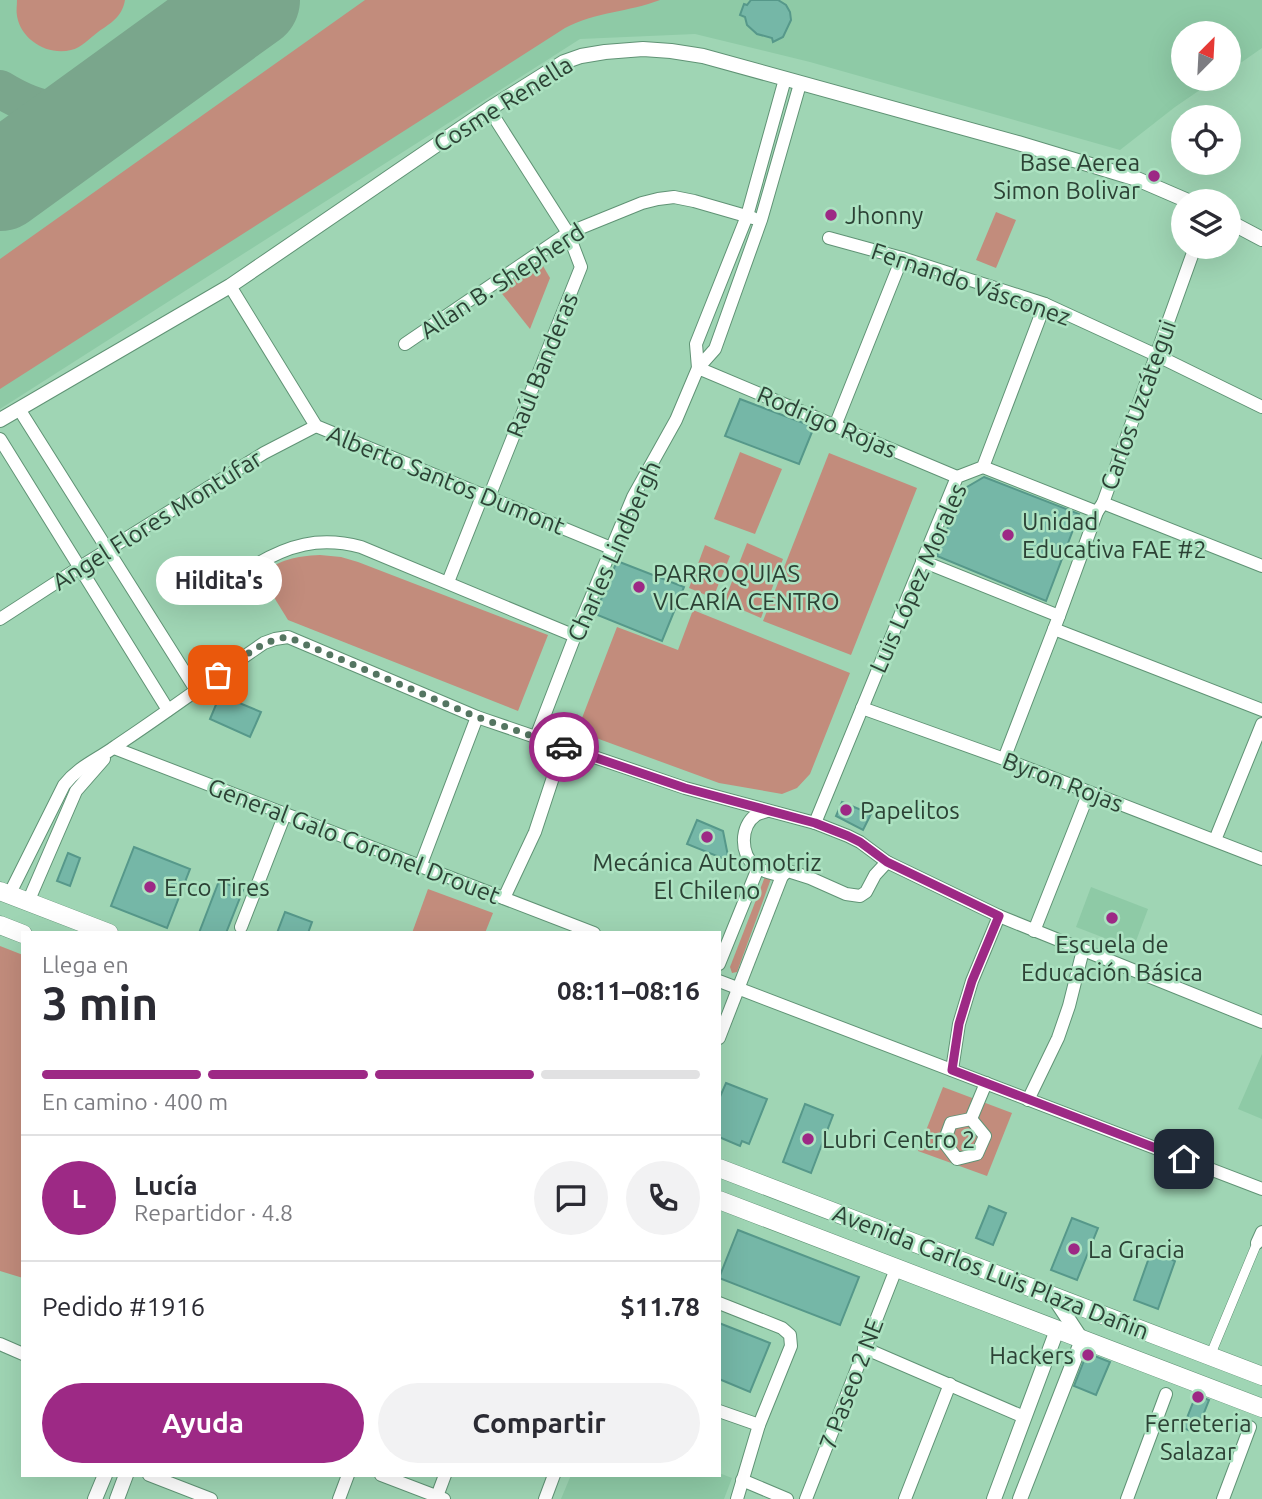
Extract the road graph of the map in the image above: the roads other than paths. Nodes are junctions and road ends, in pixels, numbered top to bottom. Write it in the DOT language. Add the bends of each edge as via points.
graph roads {
  1 [pos="785,79"];
  2 [pos="800,84"];
  3 [pos="489,109"];
  4 [pos="1171,194"];
  5 [pos="747,216"];
  6 [pos="761,220"];
  7 [pos="1241,228"];
  8 [pos="568,233"];
  9 [pos="829,238"];
  10 [pos="1262,239"];
  11 [pos="902,258"];
  12 [pos="1191,259"];
  13 [pos="230,286"];
  14 [pos="1045,304"];
  15 [pos="405,344"];
  16 [pos="1156,355"];
  17 [pos="698,368"];
  18 [pos="1262,407"];
  19 [pos="19,409"];
  20 [pos="0,420"];
  21 [pos="835,425"];
  22 [pos="316,426"];
  23 [pos="0,439"];
  24 [pos="983,467"];
  25 [pos="957,477"];
  26 [pos="486,495"];
  27 [pos="1100,508"];
  28 [pos="611,548"];
  29 [pos="107,549"];
  30 [pos="922,561"];
  31 [pos="1262,566"];
  32 [pos="80,567"];
  33 [pos="252,567"];
  34 [pos="448,582"];
  35 [pos="1059,616"];
  36 [pos="0,619"];
  37 [pos="1054,629"];
  38 [pos="575,636"];
  39 [pos="196,690"];
  40 [pos="862,708"];
  41 [pos="168,710"];
  42 [pos="1262,710"];
  43 [pos="477,717"];
  44 [pos="1262,724"];
  45 [pos="536,737"];
  46 [pos="562,747"];
  47 [pos="114,748"];
  48 [pos="1004,759"];
  49 [pos="1089,792"];
  50 [pos="768,811"];
  51 [pos="285,814"];
  52 [pos="815,823"];
  53 [pos="1215,840"];
  54 [pos="1262,859"];
  55 [pos="887,862"];
  56 [pos="420,867"];
  57 [pos="758,869"];
  58 [pos="782,876"];
  59 [pos="4,893"];
  60 [pos="504,898"];
  61 [pos="28,902"];
  62 [pos="999,916"];
  63 [pos="0,925"];
  64 [pos="241,927"];
  65 [pos="103,931"];
  66 [pos="589,931"];
  67 [pos="1034,931"];
  68 [pos="21,933"];
  69 [pos="1083,950"];
  70 [pos="721,959"];
  71 [pos="721,982"];
  72 [pos="738,988"];
  73 [pos="1262,1022"];
  74 [pos="721,1033"];
  75 [pos="952,1070"];
  76 [pos="986,1083"];
  77 [pos="1028,1100"];
  78 [pos="971,1119"];
  79 [pos="721,1169"];
  80 [pos="1262,1189"];
  81 [pos="721,1201"];
  82 [pos="1259,1238"];
  83 [pos="896,1269"];
  84 [pos="1053,1296"];
  85 [pos="721,1304"];
  86 [pos="1056,1330"];
  87 [pos="1082,1340"];
  88 [pos="0,1344"];
  89 [pos="864,1348"];
  90 [pos="21,1352"];
  91 [pos="1210,1356"];
  92 [pos="1262,1376"];
  93 [pos="950,1384"];
  94 [pos="1166,1394"];
  95 [pos="1262,1408"];
  96 [pos="721,1412"];
  97 [pos="1024,1417"];
  98 [pos="759,1425"];
  99 [pos="1250,1427"];
  100 [pos="104,1477"];
  101 [pos="125,1477"];
  102 [pos="154,1477"];
  103 [pos="347,1477"];
  104 [pos="386,1477"];
  105 [pos="444,1477"];
  106 [pos="553,1477"];
  107 [pos="742,1480"];
  108 [pos="439,1498"];
  109 [pos="95,1499"];
  110 [pos="117,1499"];
  111 [pos="211,1499"];
  112 [pos="339,1499"];
  113 [pos="545,1499"];
  114 [pos="737,1499"];
  115 [pos="788,1499"];
  116 [pos="806,1499"];
  117 [pos="905,1499"];
  118 [pos="994,1499"];
  119 [pos="1020,1499"];
  120 [pos="1127,1499"];
  121 [pos="1223,1499"];
  1 -- 2 [label="street, Cosme Renella"];
  1 -- 3 [label="street, Cosme Renella" via="671,51 605,52 564,62"];
  1 -- 5 [label="street, Charles Lindbergh"];
  2 -- 4 [label="street, Cosme Renella" via="1030,146"];
  2 -- 6 [label="street, Charles Lindbergh"];
  3 -- 8 [label="street, Raúl Banderas"];
  3 -- 13 [label="street, Cosme Renella"];
  5 -- 6 [label="street, Allan B. Shepherd"];
  5 -- 8 [label="street, Allan B. Shepherd" via="674,197 642,203"];
  5 -- 17 [label="street, Charles Lindbergh" via="696,344"];
  6 -- 17 [label="street, Charles Lindbergh" via="715,349"];
  7 -- 10 [label="street"];
  8 -- 15 [label="street, Allan B. Shepherd"];
  8 -- 26 [label="street, Raúl Banderas" via="582,267"];
  9 -- 11 [label="street, Fernando Vásconez"];
  11 -- 14 [label="street, Fernando Vásconez"];
  11 -- 21 [label="street"];
  12 -- 16 [label="street, Carlos Uzcátegui"];
  13 -- 19 [label="street, Cosme Renella"];
  13 -- 22 [label="street, Alberto Santos Dumont"];
  14 -- 16 [label="street, Fernando Vásconez"];
  14 -- 24 [label="street, Luis López Morales"];
  16 -- 18 [label="street, Fernando Vásconez"];
  16 -- 27 [label="street, Carlos Uzcátegui"];
  17 -- 21 [label="street, Rodrigo Rojas"];
  17 -- 28 [label="street, Charles Lindbergh"];
  19 -- 20 [label="street, Cosme Renella"];
  19 -- 29 [label="street"];
  21 -- 25 [label="street, Rodrigo Rojas"];
  22 -- 26 [label="street, Alberto Santos Dumont"];
  22 -- 29 [label="street, Angel Flores Montúfar"];
  23 -- 32 [label="street"];
  24 -- 25 [label="street, Luis López Morales"];
  24 -- 27 [label="street"];
  25 -- 30 [label="street, Luis López Morales"];
  26 -- 28 [label="street, Alberto Santos Dumont"];
  26 -- 34 [label="street, Raúl Banderas"];
  27 -- 31 [label="street"];
  27 -- 35 [label="street, Carlos Uzcátegui"];
  28 -- 38 [label="street, Charles Lindbergh"];
  29 -- 32 [label="street, Angel Flores Montúfar"];
  29 -- 39 [label="street"];
  30 -- 35 [label="street"];
  30 -- 40 [label="street, Luis López Morales"];
  32 -- 36 [label="street, Angel Flores Montúfar"];
  32 -- 41 [label="street"];
  33 -- 34 [label="street" via="288,548 347,543"];
  34 -- 38 [label="street"];
  35 -- 37 [label="street, Carlos Uzcátegui"];
  37 -- 42 [label="street"];
  37 -- 48 [label="street, Carlos Uzcátegui"];
  38 -- 45 [label="street, Charles Lindbergh"];
  39 -- 41 [label="street"];
  39 -- 43 [label="street" via="264,643 288,637"];
  40 -- 48 [label="street, Byron Rojas"];
  40 -- 52 [label="street, Luis López Morales"];
  41 -- 47 [label="street"];
  43 -- 45 [label="street"];
  43 -- 56 [label="street"];
  44 -- 53 [label="street"];
  45 -- 46 [label="street"];
  46 -- 50 [label="street"];
  46 -- 60 [label="street" via="536,832"];
  47 -- 51 [label="street, General Galo Coronel Drouet"];
  47 -- 59 [label="street" via="79,768 64,785"];
  47 -- 61 [label="street" via="76,791"];
  48 -- 49 [label="street, Byron Rojas"];
  49 -- 53 [label="street, Byron Rojas"];
  49 -- 67 [label="street"];
  50 -- 52 [label="street"];
  50 -- 57 [label="street" via="757,815 745,830 746,853"];
  51 -- 56 [label="street, General Galo Coronel Drouet"];
  51 -- 64 [label="street"];
  52 -- 55 [label="street" via="860,842"];
  53 -- 54 [label="street, Byron Rojas"];
  55 -- 58 [label="street" via="860,896 788,871"];
  55 -- 62 [label="street"];
  56 -- 60 [label="street, General Galo Coronel Drouet"];
  57 -- 58 [label="street"];
  57 -- 70 [label="street"];
  58 -- 72 [label="street"];
  59 -- 61 [label="main road"];
  60 -- 66 [label="street, General Galo Coronel Drouet"];
  61 -- 65 [label="main road"];
  62 -- 67 [label="street"];
  62 -- 75 [label="street" via="972,981"];
  63 -- 68 [label="main road"];
  67 -- 69 [label="street"];
  69 -- 73 [label="street"];
  69 -- 77 [label="street" via="1058,1038"];
  71 -- 72 [label="street"];
  72 -- 74 [label="street"];
  72 -- 75 [label="street"];
  75 -- 76 [label="street"];
  76 -- 77 [label="street"];
  76 -- 78 [label="street"];
  77 -- 80 [label="street"];
  79 -- 84 [label="main road, Avenida Carlos Luis Plaza Dañin"];
  81 -- 83 [label="main road, Avenida Carlos Luis Plaza Dañin"];
  82 -- 91 [label="street"];
  83 -- 86 [label="main road, Avenida Carlos Luis Plaza Dañin"];
  83 -- 89 [label="street, 7 Paseo 2 NE"];
  84 -- 87 [label="street"];
  84 -- 91 [label="main road, Avenida Carlos Luis Plaza Dañin"];
  85 -- 98 [label="street" via="790,1335 791,1346"];
  86 -- 87 [label="main road, Avenida Carlos Luis Plaza Dañin"];
  86 -- 97 [label="street"];
  87 -- 95 [label="main road, Avenida Carlos Luis Plaza Dañin"];
  87 -- 119 [label="street"];
  88 -- 90 [label="street"];
  89 -- 93 [label="street"];
  89 -- 116 [label="street, 7 Paseo 2 NE"];
  91 -- 92 [label="main road, Avenida Carlos Luis Plaza Dañin"];
  93 -- 97 [label="street"];
  93 -- 117 [label="street"];
  94 -- 120 [label="street"];
  96 -- 98 [label="street"];
  97 -- 118 [label="street"];
  98 -- 107 [label="street"];
  99 -- 121 [label="street"];
  100 -- 109 [label="street"];
  101 -- 110 [label="street"];
  102 -- 111 [label="street"];
  103 -- 112 [label="street"];
  104 -- 108 [label="street"];
  105 -- 108 [label="street"];
  106 -- 113 [label="street"];
  107 -- 114 [label="street"];
  107 -- 115 [label="street"];
}
